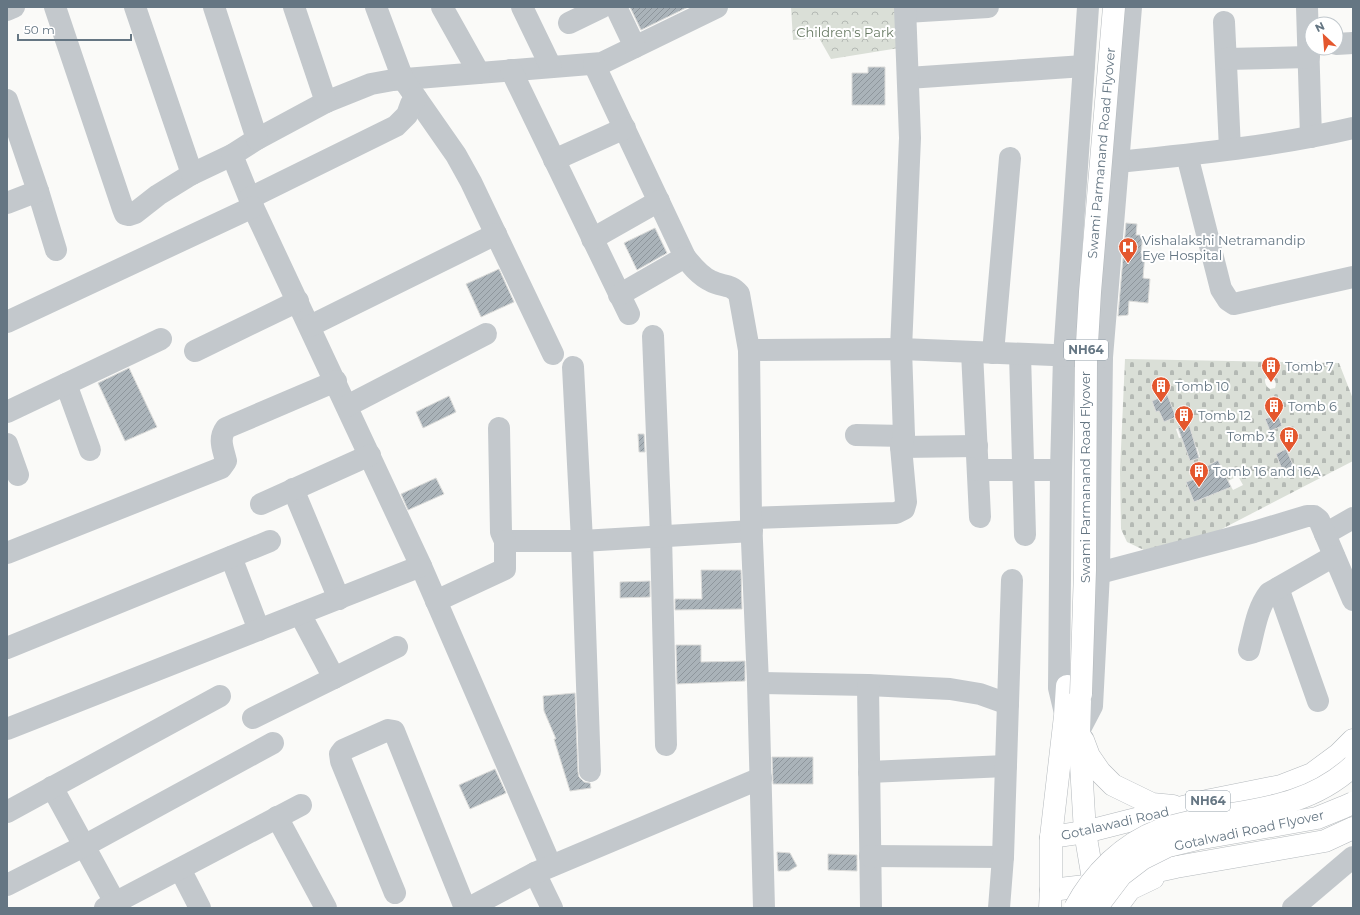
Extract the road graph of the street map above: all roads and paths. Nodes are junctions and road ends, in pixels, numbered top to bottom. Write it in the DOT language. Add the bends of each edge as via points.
graph roads {
  1 [pos="14,7"];
  2 [pos="55,7"];
  3 [pos="135,7"];
  4 [pos="214,7"];
  5 [pos="294,7"];
  6 [pos="376,7"];
  7 [pos="442,7"];
  8 [pos="522,7"];
  9 [pos="602,7"];
  10 [pos="616,7"];
  11 [pos="717,7"];
  12 [pos="988,7"];
  13 [pos="1088,7"];
  14 [pos="1102,7"];
  15 [pos="1114,7"];
  16 [pos="1131,7"];
  17 [pos="7,10"];
  18 [pos="905,10"];
  19 [pos="1224,22"];
  20 [pos="569,23"];
  21 [pos="635,47"];
  22 [pos="1304,49"];
  23 [pos="1310,56"];
  24 [pos="1226,59"];
  25 [pos="594,64"];
  26 [pos="1084,66"];
  27 [pos="551,67"];
  28 [pos="511,70"];
  29 [pos="479,73"];
  30 [pos="908,78"];
  31 [pos="403,79"];
  32 [pos="416,98"];
  33 [pos="7,100"];
  34 [pos="326,102"];
  35 [pos="625,128"];
  36 [pos="1353,128"];
  37 [pos="1311,137"];
  38 [pos="257,139"];
  39 [pos="1230,149"];
  40 [pos="232,155"];
  41 [pos="1186,155"];
  42 [pos="1010,158"];
  43 [pos="554,160"];
  44 [pos="1118,162"];
  45 [pos="192,174"];
  46 [pos="38,191"];
  47 [pos="658,201"];
  48 [pos="251,202"];
  49 [pos="7,203"];
  50 [pos="496,234"];
  51 [pos="592,239"];
  52 [pos="56,250"];
  53 [pos="685,257"];
  54 [pos="1353,277"];
  55 [pos="298,301"];
  56 [pos="7,322"];
  57 [pos="310,326"];
  58 [pos="486,334"];
  59 [pos="653,336"];
  60 [pos="161,339"];
  61 [pos="901,349"];
  62 [pos="749,350"];
  63 [pos="195,351"];
  64 [pos="983,353"];
  65 [pos="553,354"];
  66 [pos="1020,354"];
  67 [pos="1064,356"];
  68 [pos="1102,357"];
  69 [pos="573,367"];
  70 [pos="336,382"];
  71 [pos="66,384"];
  72 [pos="347,406"];
  73 [pos="7,412"];
  74 [pos="499,428"];
  75 [pos="856,435"];
  76 [pos="903,441"];
  77 [pos="7,444"];
  78 [pos="977,446"];
  79 [pos="90,450"];
  80 [pos="370,455"];
  81 [pos="978,470"];
  82 [pos="1023,470"];
  83 [pos="1062,470"];
  84 [pos="18,474"];
  85 [pos="293,489"];
  86 [pos="261,504"];
  87 [pos="980,517"];
  88 [pos="1353,518"];
  89 [pos="751,524"];
  90 [pos="1325,534"];
  91 [pos="661,535"];
  92 [pos="1025,535"];
  93 [pos="270,541"];
  94 [pos="505,541"];
  95 [pos="582,541"];
  96 [pos="7,553"];
  97 [pos="1334,556"];
  98 [pos="231,557"];
  99 [pos="421,566"];
  100 [pos="1099,573"];
  101 [pos="1012,580"];
  102 [pos="1278,588"];
  103 [pos="339,599"];
  104 [pos="1353,600"];
  105 [pos="436,601"];
  106 [pos="300,614"];
  107 [pos="259,630"];
  108 [pos="396,647"];
  109 [pos="7,648"];
  110 [pos="1249,650"];
  111 [pos="334,678"];
  112 [pos="758,683"];
  113 [pos="868,685"];
  114 [pos="1074,690"];
  115 [pos="220,696"];
  116 [pos="1318,701"];
  117 [pos="1008,704"];
  118 [pos="253,718"];
  119 [pos="1072,724"];
  120 [pos="7,729"];
  121 [pos="1353,740"];
  122 [pos="273,743"];
  123 [pos="666,745"];
  124 [pos="1006,766"];
  125 [pos="1353,766"];
  126 [pos="590,771"];
  127 [pos="869,772"];
  128 [pos="761,778"];
  129 [pos="52,787"];
  130 [pos="1211,800"];
  131 [pos="1353,803"];
  132 [pos="301,805"];
  133 [pos="7,812"];
  134 [pos="277,817"];
  135 [pos="1353,828"];
  136 [pos="1085,832"];
  137 [pos="1051,837"];
  138 [pos="84,846"];
  139 [pos="870,856"];
  140 [pos="1003,857"];
  141 [pos="1353,857"];
  142 [pos="1176,867"];
  143 [pos="180,869"];
  144 [pos="543,870"];
  145 [pos="1094,884"];
  146 [pos="7,885"];
  147 [pos="395,893"];
  148 [pos="1050,899"];
  149 [pos="113,906"];
  150 [pos="200,908"];
  151 [pos="326,908"];
  152 [pos="465,908"];
  153 [pos="469,908"];
  154 [pos="552,908"];
  155 [pos="764,908"];
  156 [pos="871,908"];
  157 [pos="1000,908"];
  158 [pos="1075,908"];
  159 [pos="1095,908"];
  160 [pos="1116,908"];
  161 [pos="1293,908"];
  1 -- 17 [label="street"];
  2 -- 45 [label="street" via="125,214 135,213"];
  3 -- 45 [label="street"];
  4 -- 38 [label="street"];
  5 -- 34 [label="street"];
  6 -- 31 [label="street"];
  7 -- 29 [label="street"];
  8 -- 27 [label="street"];
  9 -- 20 [label="street"];
  10 -- 21 [label="street"];
  11 -- 21 [label="street"];
  12 -- 18 [label="street"];
  13 -- 26 [label="street"];
  14 -- 114 [label="main road, Swami Parmanand Road Flyover / NH64" via="1072,359"];
  15 -- 114 [label="main road, Swami Parmanand Road Flyover / NH64, bridge" via="1090,292 1086,361 1085,570"];
  16 -- 44 [label="street"];
  18 -- 30 [label="street"];
  19 -- 24 [label="street"];
  21 -- 25 [label="street" via="602,63"];
  22 -- 24 [label="street"];
  23 -- 37 [label="street"];
  24 -- 39 [label="street"];
  25 -- 27 [label="street"];
  25 -- 35 [label="street"];
  26 -- 30 [label="street"];
  26 -- 67 [label="street"];
  27 -- 28 [label="street"];
  28 -- 29 [label="street"];
  28 -- 43 [label="street"];
  29 -- 31 [label="street"];
  30 -- 61 [label="street" via="910,138"];
  31 -- 32 [label="street"];
  31 -- 34 [label="street" via="371,84"];
  32 -- 48 [label="street" via="407,115 396,126"];
  32 -- 50 [label="street" via="456,155"];
  33 -- 46 [label="street"];
  34 -- 38 [label="street"];
  35 -- 43 [label="street"];
  35 -- 47 [label="street"];
  36 -- 37 [label="street"];
  37 -- 39 [label="street"];
  38 -- 40 [label="street"];
  39 -- 41 [label="street"];
  40 -- 45 [label="street"];
  40 -- 48 [label="street"];
  41 -- 44 [label="street"];
  41 -- 54 [label="street" via="1222,289 1228,300 1234,304"];
  42 -- 64 [label="street"];
  43 -- 51 [label="street"];
  44 -- 68 [label="street"];
  46 -- 49 [label="street"];
  46 -- 52 [label="street"];
  47 -- 51 [label="street"];
  47 -- 53 [label="street"];
  48 -- 55 [label="street"];
  48 -- 56 [label="street"];
  50 -- 57 [label="street"];
  50 -- 65 [label="street"];
  51 -- 53 [label="street" via="624,305"];
  53 -- 62 [label="street" via="710,281 735,288 739,294"];
  55 -- 57 [label="street"];
  55 -- 63 [label="street"];
  57 -- 70 [label="street"];
  58 -- 72 [label="street"];
  59 -- 91 [label="street"];
  60 -- 71 [label="street"];
  61 -- 62 [label="street"];
  61 -- 64 [label="street"];
  61 -- 76 [label="street"];
  62 -- 89 [label="street"];
  64 -- 66 [label="street"];
  64 -- 78 [label="street"];
  66 -- 67 [label="street"];
  66 -- 82 [label="street"];
  67 -- 68 [label="street"];
  67 -- 83 [label="street"];
  68 -- 100 [label="street"];
  69 -- 95 [label="street"];
  70 -- 72 [label="street"];
  70 -- 96 [label="street" via="226,428 221,441 226,461 221,468"];
  71 -- 73 [label="street"];
  71 -- 79 [label="street"];
  72 -- 80 [label="street"];
  74 -- 94 [label="street" via="501,532"];
  75 -- 76 [label="street"];
  76 -- 78 [label="street"];
  76 -- 89 [label="street" via="906,502 904,509 896,513"];
  77 -- 84 [label="street"];
  78 -- 81 [label="street"];
  80 -- 85 [label="street"];
  80 -- 99 [label="street"];
  81 -- 82 [label="street"];
  81 -- 87 [label="street"];
  82 -- 83 [label="street"];
  82 -- 92 [label="street"];
  83 -- 119 [label="street" via="1059,688"];
  85 -- 86 [label="street"];
  85 -- 103 [label="street"];
  88 -- 90 [label="street"];
  89 -- 91 [label="street"];
  89 -- 112 [label="street"];
  90 -- 97 [label="street"];
  90 -- 100 [label="street" via="1319,520 1314,516 1307,516"];
  91 -- 95 [label="street"];
  91 -- 123 [label="street"];
  93 -- 98 [label="street"];
  94 -- 95 [label="street"];
  94 -- 105 [label="street" via="505,569"];
  95 -- 126 [label="street"];
  97 -- 102 [label="street"];
  97 -- 104 [label="street"];
  98 -- 107 [label="street"];
  98 -- 109 [label="street"];
  99 -- 103 [label="street"];
  99 -- 105 [label="street"];
  100 -- 119 [label="street" via="1092,706"];
  101 -- 117 [label="street"];
  102 -- 110 [label="street" via="1263,600"];
  102 -- 116 [label="street"];
  103 -- 106 [label="street"];
  105 -- 144 [label="street"];
  106 -- 107 [label="street"];
  106 -- 111 [label="street"];
  107 -- 120 [label="street"];
  108 -- 111 [label="street"];
  111 -- 118 [label="street"];
  112 -- 113 [label="street"];
  112 -- 128 [label="street"];
  113 -- 117 [label="street" via="950,689 980,694"];
  113 -- 127 [label="street"];
  114 -- 119 [label="main road, Swami Parmanand Road Flyover / NH64"];
  115 -- 129 [label="street"];
  117 -- 124 [label="street"];
  119 -- 130 [label="main road" via="1100,772 1113,785 1133,796 1152,804 1176,807"];
  119 -- 136 [label="main road, NH64"];
  119 -- 137 [label="main road, NH64"];
  121 -- 130 [label="main road, Gotalawadi Road / NH64" via="1312,774 1281,786"];
  122 -- 138 [label="street"];
  124 -- 127 [label="street"];
  124 -- 140 [label="street"];
  125 -- 158 [label="main road, Gotalwadi Road Flyover, bridge" via="1325,787 1298,800 1172,827 1132,844 1104,866 1083,892"];
  127 -- 139 [label="street"];
  128 -- 144 [label="street"];
  128 -- 155 [label="street"];
  129 -- 133 [label="street"];
  129 -- 138 [label="street"];
  130 -- 136 [label="main road, Gotalawadi Road / NH64"];
  131 -- 159 [label="main road, Gotalwadi Road Flyover, bridge" via="1317,818 1168,846 1142,859 1120,875"];
  132 -- 134 [label="street"];
  134 -- 143 [label="street"];
  134 -- 151 [label="street"];
  135 -- 142 [label="main road, NH64" via="1325,840"];
  136 -- 137 [label="main road, Gotalawadi Road / NH64"];
  136 -- 145 [label="main road, NH64"];
  137 -- 148 [label="main road, NH64"];
  138 -- 146 [label="street"];
  138 -- 149 [label="street"];
  139 -- 140 [label="street"];
  139 -- 156 [label="street"];
  140 -- 157 [label="street"];
  141 -- 161 [label="street"];
  142 -- 145 [label="main road, NH64"];
  142 -- 160 [label="main road" via="1130,889"];
  143 -- 149 [label="street"];
  143 -- 150 [label="street"];
  144 -- 153 [label="street"];
  144 -- 154 [label="street"];
  145 -- 148 [label="main road, NH64"];
  145 -- 159 [label="main road"];
  147 -- 152 [label="street" via="340,754 343,750 388,730 394,731"];
}
